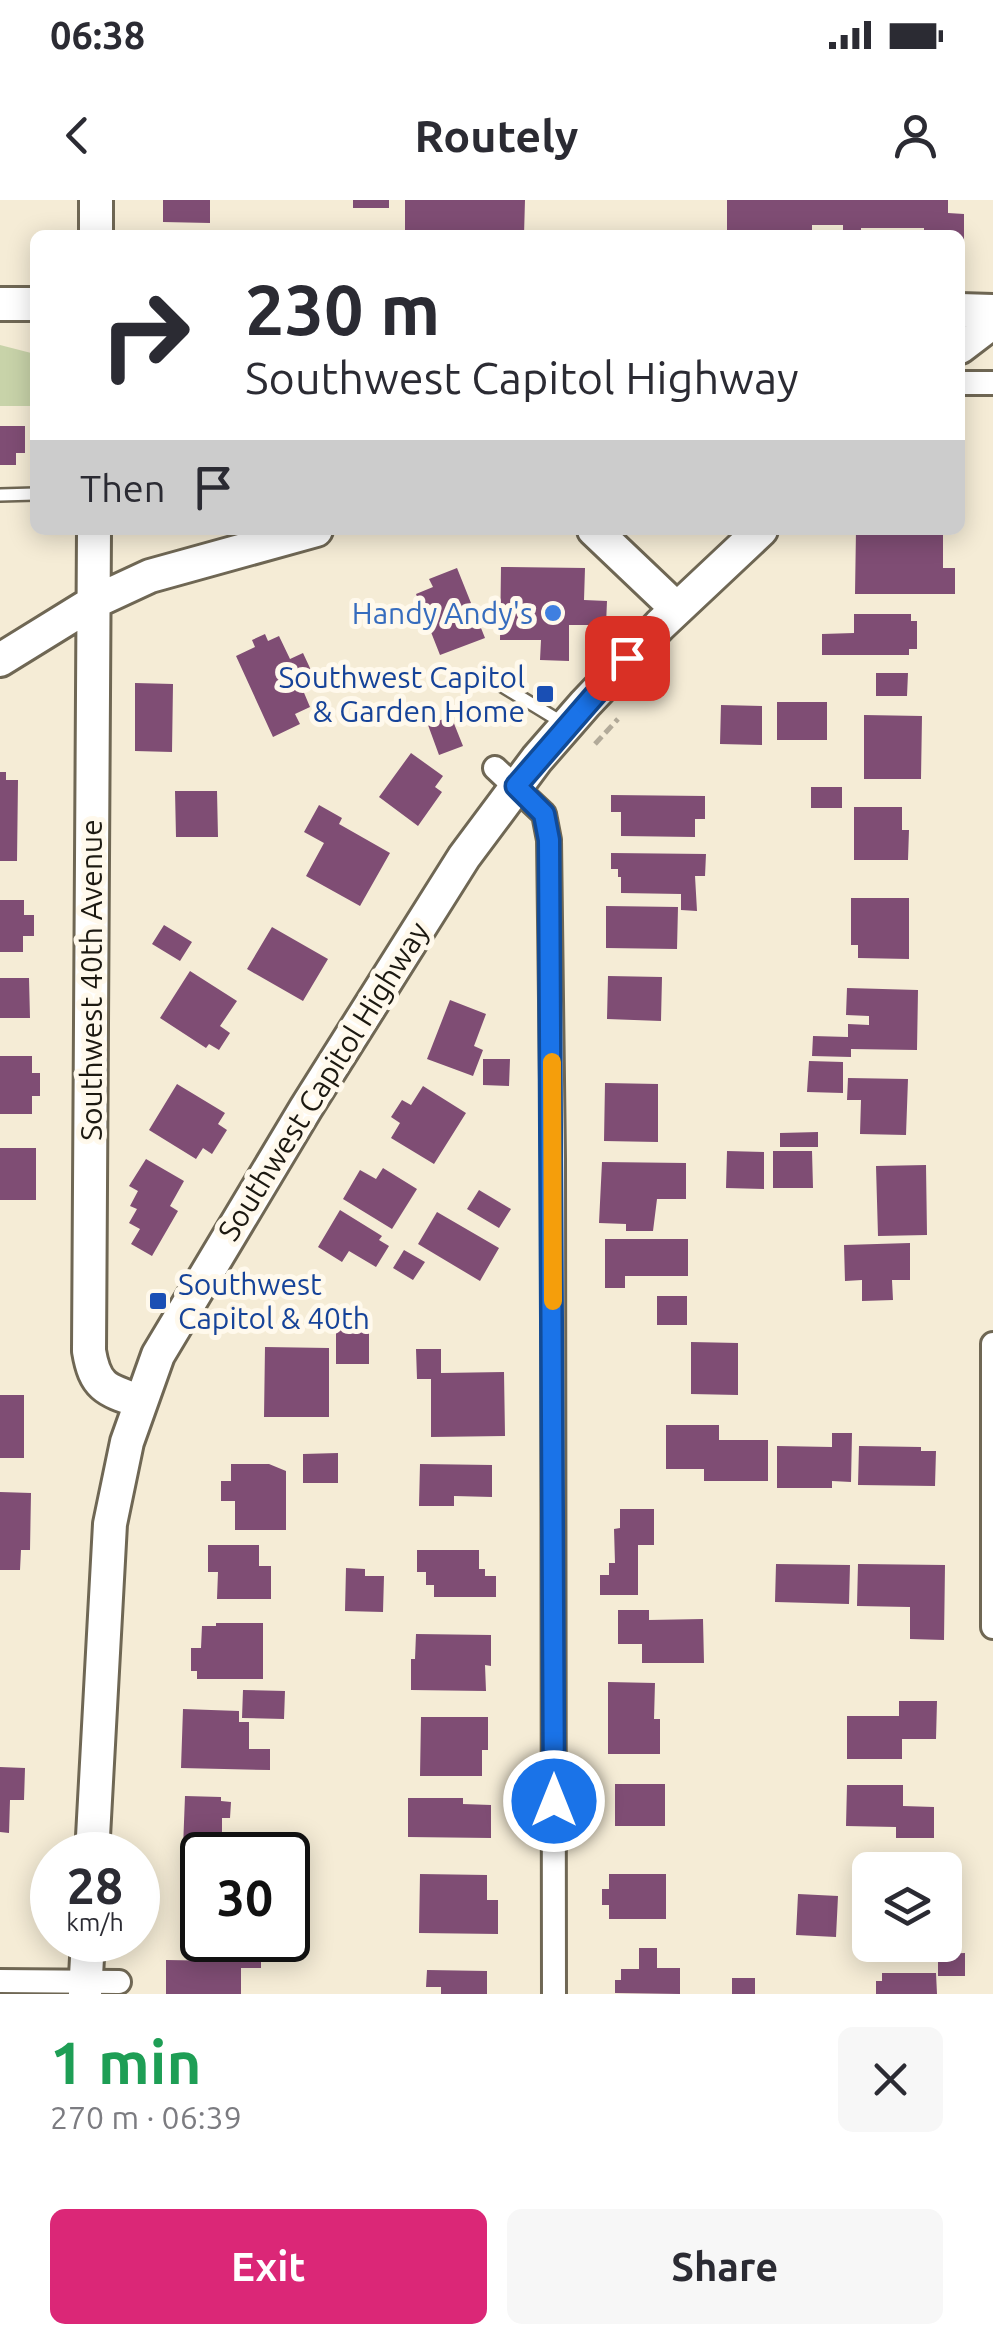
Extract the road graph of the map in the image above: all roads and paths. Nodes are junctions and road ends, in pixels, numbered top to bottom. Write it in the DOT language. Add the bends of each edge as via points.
graph roads {
  1 [pos="96,200"];
  2 [pos="96,230"];
  3 [pos="0,304"];
  4 [pos="30,304"];
  5 [pos="986,310"];
  6 [pos="965,340"];
  7 [pos="965,383"];
  8 [pos="993,383"];
  9 [pos="30,494"];
  10 [pos="0,495"];
  11 [pos="94,535"];
  12 [pos="298,535"];
  13 [pos="599,535"];
  14 [pos="756,535"];
  15 [pos="94,602"];
  16 [pos="677,608"];
  17 [pos="0,660"];
  18 [pos="499,684"];
  19 [pos="628,707"];
  20 [pos="567,725"];
  21 [pos="594,746"];
  22 [pos="506,777"];
  23 [pos="993,1344"];
  24 [pos="139,1401"];
  25 [pos="993,1627"];
  26 [pos="93,1832"];
  27 [pos="0,1980"];
  28 [pos="97,1986"];
  29 [pos="554,1994"];
  1 -- 2 [label="street"];
  3 -- 4 [label="street"];
  5 -- 6 [label="street"];
  7 -- 8 [label="street"];
  9 -- 10 [label="lane"];
  11 -- 15 [label="street, Southwest 40th Avenue"];
  12 -- 15 [label="street" via="150,576"];
  13 -- 16 [label="street"];
  14 -- 16 [label="street, Southwest Capitol Highway"];
  15 -- 17 [label="street"];
  15 -- 24 [label="street, Southwest 40th Avenue" via="89,1350 102,1386"];
  16 -- 20 [label="street, Southwest Capitol Highway"];
  18 -- 20 [label="lane"];
  19 -- 21 [label="path"];
  20 -- 22 [label="street, Southwest Capitol Highway"];
  22 -- 24 [label="street, Southwest Capitol Highway" via="173,1326"];
  22 -- 29 [label="street" via="544,814 549,840"];
  23 -- 25 [label="street"];
  24 -- 26 [label="street, Southwest Capitol Highway" via="110,1524"];
  27 -- 28 [label="street"];
}
